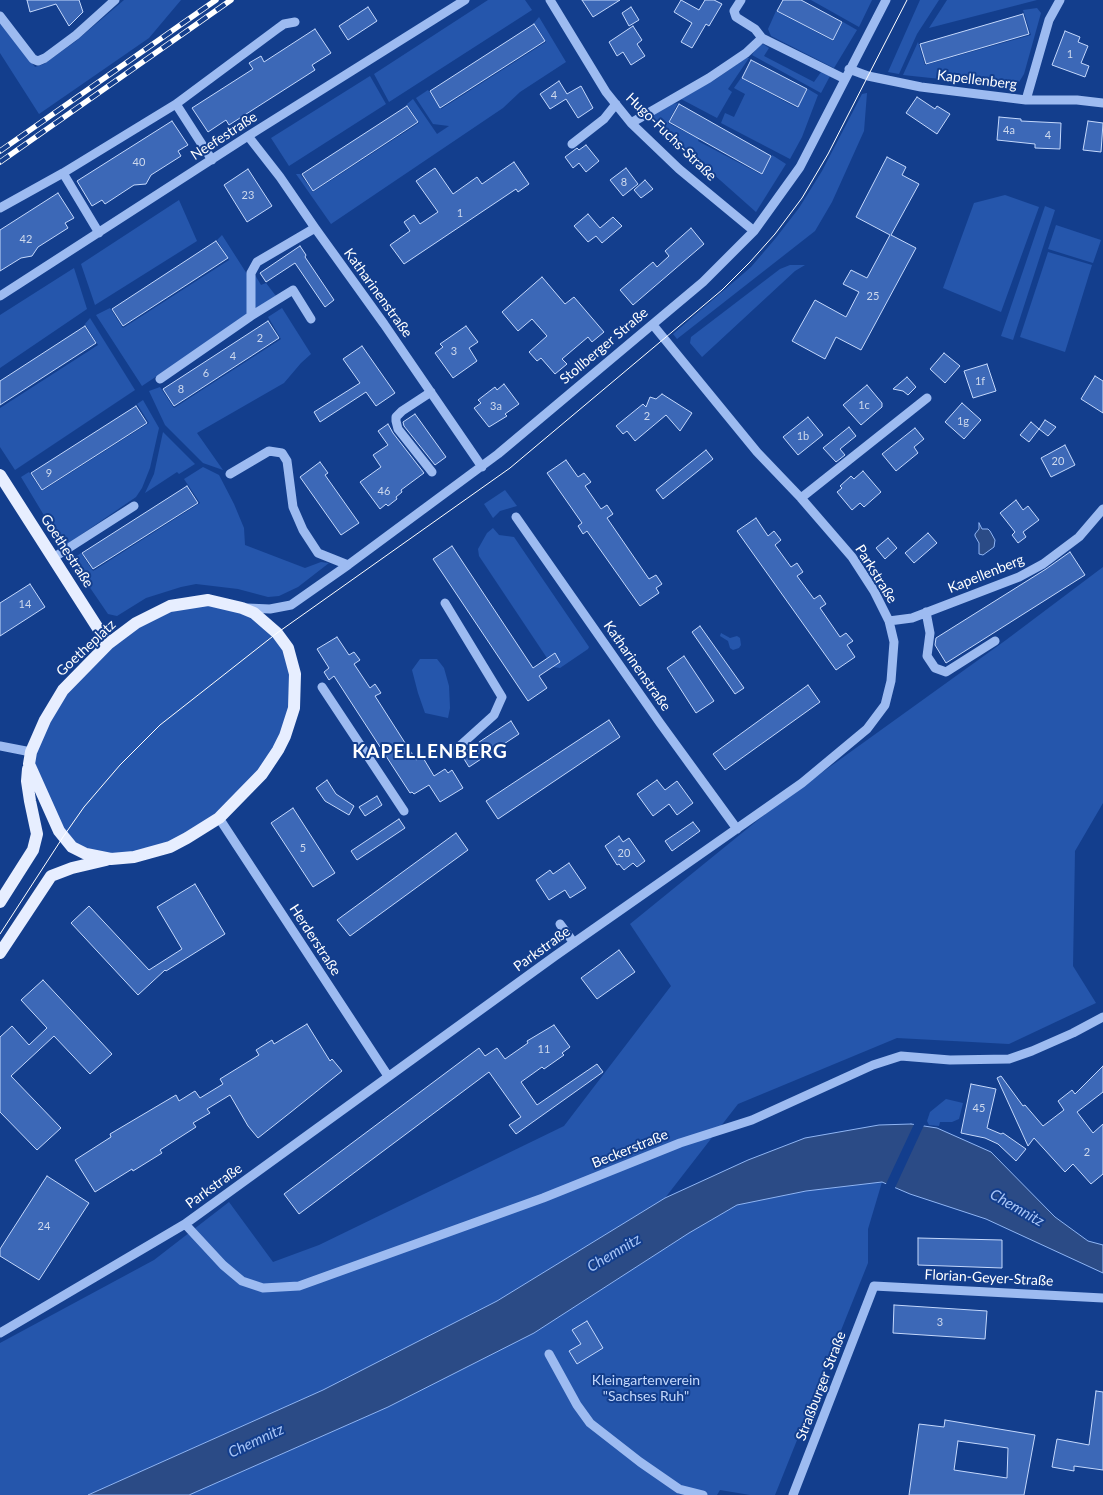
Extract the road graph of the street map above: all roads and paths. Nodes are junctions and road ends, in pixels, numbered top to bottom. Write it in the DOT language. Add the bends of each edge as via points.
graph roads {
  1 [pos="115,0"];
  2 [pos="465,0"];
  3 [pos="550,0"];
  4 [pos="741,0"];
  5 [pos="886,0"];
  6 [pos="1060,0"];
  7 [pos="0,16"];
  8 [pos="295,22"];
  9 [pos="762,38"];
  10 [pos="849,69"];
  11 [pos="845,79"];
  12 [pos="1026,100"];
  13 [pos="1103,103"];
  14 [pos="176,104"];
  15 [pos="616,104"];
  16 [pos="631,122"];
  17 [pos="248,136"];
  18 [pos="572,144"];
  19 [pos="212,160"];
  20 [pos="63,173"];
  21 [pos="0,208"];
  22 [pos="314,228"];
  23 [pos="754,232"];
  24 [pos="99,233"];
  25 [pos="0,296"];
  26 [pos="251,316"];
  27 [pos="311,318"];
  28 [pos="653,325"];
  29 [pos="160,379"];
  30 [pos="431,392"];
  31 [pos="927,398"];
  32 [pos="482,467"];
  33 [pos="432,472"];
  34 [pos="0,474"];
  35 [pos="230,474"];
  36 [pos="801,498"];
  37 [pos="134,506"];
  38 [pos="1103,508"];
  39 [pos="516,517"];
  40 [pos="53,558"];
  41 [pos="348,565"];
  42 [pos="445,603"];
  43 [pos="242,608"];
  44 [pos="926,612"];
  45 [pos="890,621"];
  46 [pos="995,641"];
  47 [pos="108,644"];
  48 [pos="322,687"];
  49 [pos="0,746"];
  50 [pos="453,752"];
  51 [pos="30,758"];
  52 [pos="404,810"];
  53 [pos="219,818"];
  54 [pos="737,829"];
  55 [pos="111,859"];
  56 [pos="0,902"];
  57 [pos="560,924"];
  58 [pos="574,943"];
  59 [pos="0,953"];
  60 [pos="1103,1017"];
  61 [pos="388,1076"];
  62 [pos="185,1224"];
  63 [pos="874,1286"];
  64 [pos="1103,1298"];
  65 [pos="1,1330"];
  66 [pos="549,1354"];
  67 [pos="701,1495"];
  68 [pos="793,1495"];
  1 -- 7 [label="street" via="38,61"];
  2 -- 17 [label="street, Neefestraße"];
  3 -- 15 [label="street, Hugo-Fuchs-Straße"];
  4 -- 9 [label="street" via="734,11 736,17 755,29"];
  5 -- 10 [label="street, Stollberger Straße"];
  6 -- 12 [label="street" via="1049,20"];
  8 -- 14 [label="street" via="284,24"];
  9 -- 11 [label="street"];
  9 -- 16 [label="street" via="709,78"];
  10 -- 11 [label="street, Stollberger Straße"];
  10 -- 12 [label="street, Kapellenberg" via="921,86"];
  11 -- 23 [label="street, Stollberger Straße" via="800,167"];
  12 -- 13 [label="street, Kapellenberg"];
  14 -- 19 [label="street"];
  14 -- 20 [label="street"];
  15 -- 16 [label="street, Hugo-Fuchs-Straße"];
  15 -- 18 [label="street"];
  16 -- 23 [label="street, Hugo-Fuchs-Straße" via="679,169"];
  17 -- 19 [label="street, Neefestraße"];
  17 -- 22 [label="street, Katharinenstraße"];
  19 -- 24 [label="street, Neefestraße"];
  20 -- 21 [label="street"];
  20 -- 24 [label="street"];
  22 -- 26 [label="street" via="257,262 250,273"];
  22 -- 30 [label="street, Katharinenstraße"];
  23 -- 28 [label="street, Stollberger Straße"];
  24 -- 25 [label="street, Neefestraße"];
  26 -- 27 [label="street" via="293,290"];
  26 -- 29 [label="street"];
  28 -- 32 [label="street, Stollberger Straße"];
  28 -- 36 [label="street, Parkstraße" via="757,452"];
  30 -- 32 [label="street, Katharinenstraße"];
  30 -- 33 [label="street" via="402,411 396,421 398,429"];
  31 -- 36 [label="street"];
  32 -- 41 [label="street, Stollberger Straße"];
  34 -- 40 [label="main road, Goethestraße"];
  35 -- 41 [label="street" via="268,451 282,454 287,461 294,507 303,530 318,553"];
  36 -- 45 [label="street, Parkstraße" via="852,557"];
  37 -- 40 [label="street"];
  38 -- 44 [label="street, Kapellenberg" via="1079,537 1043,564 1019,577"];
  39 -- 54 [label="street, Katharinenstraße"];
  40 -- 47 [label="main road, Goethestraße"];
  41 -- 43 [label="street, Stollberger Straße" via="291,605 270,610"];
  42 -- 50 [label="street" via="502,697 494,715"];
  43 -- 47 [label="main road, Goetheplatz" via="208,600 170,606 136,623"];
  43 -- 53 [label="main road, Goetheplatz" via="262,619 288,648 295,674 294,708 285,736 273,758 262,774"];
  44 -- 45 [label="street, Kapellenberg"];
  44 -- 46 [label="street" via="930,632 927,656 935,668 946,672"];
  45 -- 54 [label="street, Parkstraße" via="894,650 885,705 867,729 802,783"];
  47 -- 51 [label="main road, Goetheplatz" via="63,690 45,720"];
  48 -- 52 [label="street"];
  49 -- 51 [label="street"];
  51 -- 55 [label="main road, Goetheplatz" via="49,812 63,837 72,847 86,854"];
  51 -- 56 [label="main road" via="27,781 36,834 33,850"];
  53 -- 55 [label="main road, Goetheplatz" via="170,847 134,857"];
  53 -- 61 [label="street, Herderstraße"];
  54 -- 58 [label="street, Parkstraße"];
  55 -- 59 [label="main road" via="51,876"];
  57 -- 58 [label="street"];
  58 -- 61 [label="street, Parkstraße"];
  60 -- 62 [label="street, Beckerstraße" via="1009,1059 950,1060 901,1056 873,1065 752,1120 299,1286 263,1288 242,1281"];
  61 -- 62 [label="street, Parkstraße"];
  62 -- 65 [label="street, Parkstraße"];
  63 -- 64 [label="street, Florian-Geyer-Straße"];
  63 -- 68 [label="street, Straßburger Straße"];
  66 -- 67 [label="street" via="590,1423 679,1489"];
}
